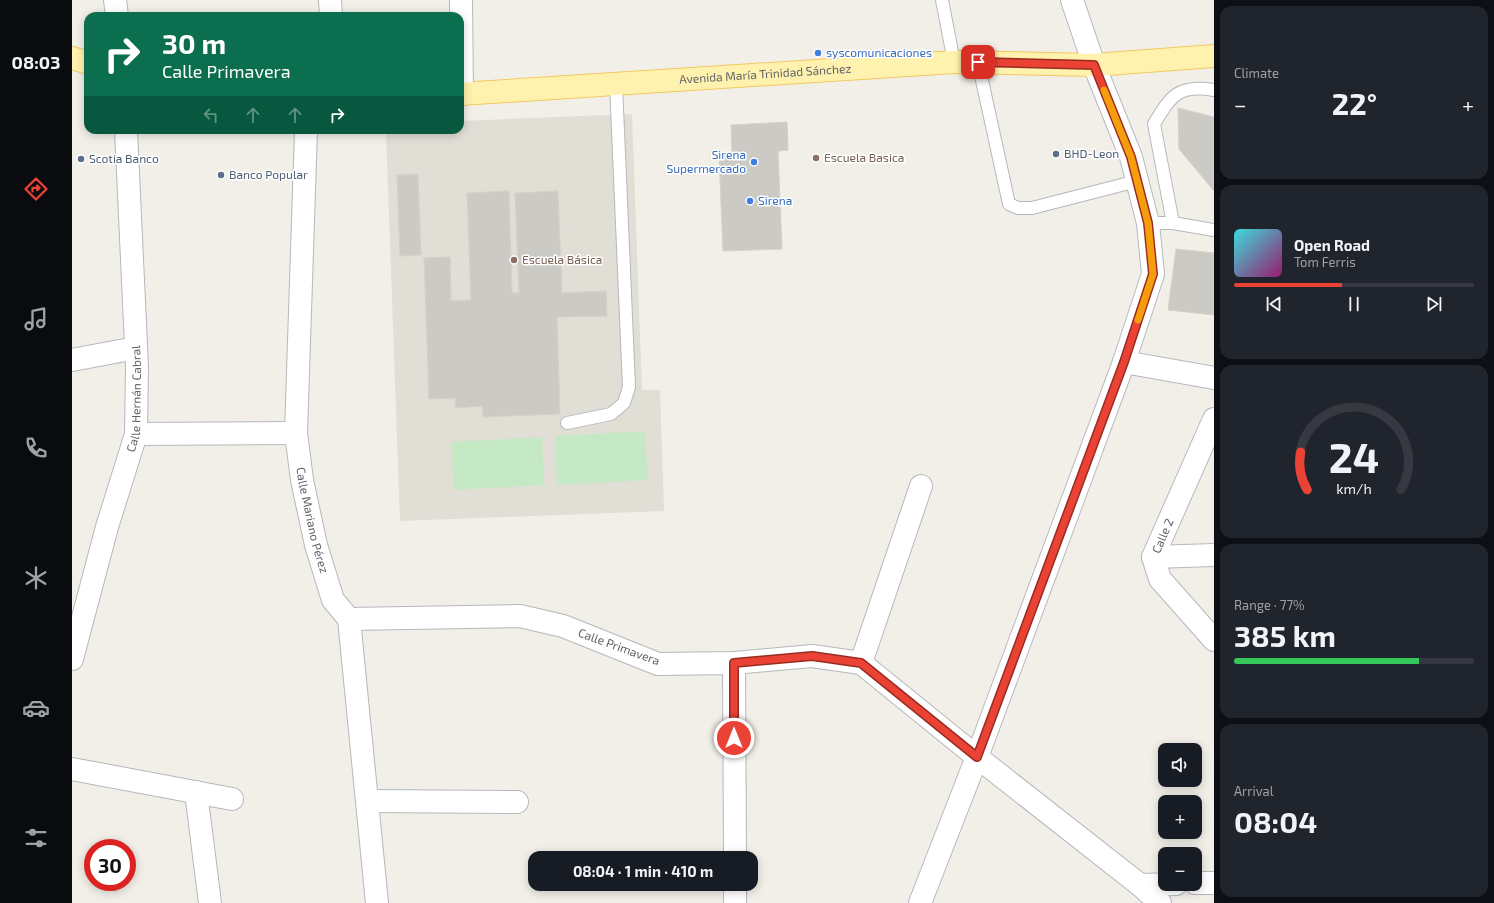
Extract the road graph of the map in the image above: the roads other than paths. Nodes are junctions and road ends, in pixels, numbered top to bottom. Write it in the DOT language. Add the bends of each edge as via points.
graph roads {
  1 [pos="115,0"];
  2 [pos="330,0"];
  3 [pos="461,0"];
  4 [pos="942,0"];
  5 [pos="1072,0"];
  6 [pos="116,12"];
  7 [pos="331,12"];
  8 [pos="461,12"];
  9 [pos="1214,56"];
  10 [pos="72,58"];
  11 [pos="84,62"];
  12 [pos="954,62"];
  13 [pos="978,62"];
  14 [pos="1094,65"];
  15 [pos="616,84"];
  16 [pos="1214,90"];
  17 [pos="464,94"];
  18 [pos="126,134"];
  19 [pos="306,134"];
  20 [pos="1137,181"];
  21 [pos="1148,223"];
  22 [pos="1173,223"];
  23 [pos="1214,230"];
  24 [pos="136,348"];
  25 [pos="72,360"];
  26 [pos="1124,362"];
  27 [pos="1214,378"];
  28 [pos="1214,419"];
  29 [pos="567,423"];
  30 [pos="136,434"];
  31 [pos="296,434"];
  32 [pos="921,486"];
  33 [pos="1214,555"];
  34 [pos="1153,557"];
  35 [pos="349,619"];
  36 [pos="1214,640"];
  37 [pos="72,659"];
  38 [pos="734,663"];
  39 [pos="861,663"];
  40 [pos="977,757"];
  41 [pos="72,768"];
  42 [pos="196,792"];
  43 [pos="232,798"];
  44 [pos="367,801"];
  45 [pos="517,802"];
  46 [pos="735,851"];
  47 [pos="1202,883"];
  48 [pos="1214,883"];
  49 [pos="1158,884"];
  50 [pos="1140,885"];
  51 [pos="735,891"];
  52 [pos="210,903"];
  53 [pos="376,903"];
  54 [pos="735,903"];
  55 [pos="920,903"];
  56 [pos="1160,903"];
  1 -- 6 [label="street"];
  2 -- 7 [label="street"];
  3 -- 8 [label="street"];
  4 -- 12 [label="lane"];
  5 -- 14 [label="street"];
  9 -- 14 [label="main road, Avenida María Trinidad Sánchez"];
  10 -- 11 [label="main road"];
  12 -- 13 [label="main road, Avenida María Trinidad Sánchez"];
  12 -- 15 [label="main road, Avenida María Trinidad Sánchez"];
  13 -- 14 [label="main road, Avenida María Trinidad Sánchez"];
  13 -- 20 [label="lane" via="1009,204 1018,208 1032,208"];
  14 -- 20 [label="street" via="1131,157"];
  15 -- 17 [label="main road, Avenida María Trinidad Sánchez"];
  15 -- 29 [label="lane" via="630,387 624,403 611,414"];
  16 -- 22 [label="lane" via="1204,88 1180,91 1168,102 1154,124"];
  18 -- 24 [label="street, Calle Hernán Cabral"];
  19 -- 31 [label="street, Calle Mariano Pérez"];
  20 -- 21 [label="street"];
  21 -- 22 [label="lane"];
  21 -- 26 [label="street" via="1153,274"];
  22 -- 23 [label="lane"];
  24 -- 25 [label="street"];
  24 -- 30 [label="street, Calle Hernán Cabral"];
  26 -- 27 [label="street"];
  26 -- 40 [label="street"];
  28 -- 34 [label="street, Calle 2"];
  30 -- 31 [label="street"];
  30 -- 37 [label="street, Calle Hernán Cabral" via="106,527"];
  31 -- 35 [label="street, Calle Mariano Pérez" via="302,480 316,545 334,600"];
  32 -- 39 [label="street"];
  33 -- 34 [label="street"];
  34 -- 36 [label="street, Calle 2" via="1160,579"];
  35 -- 38 [label="street, Calle Primavera" via="520,616 563,626 658,664"];
  35 -- 44 [label="street"];
  38 -- 39 [label="street, Calle Primavera" via="812,656"];
  38 -- 46 [label="street"];
  39 -- 40 [label="street"];
  40 -- 50 [label="street"];
  40 -- 55 [label="street"];
  41 -- 42 [label="street"];
  42 -- 43 [label="street"];
  42 -- 52 [label="street"];
  44 -- 45 [label="street"];
  44 -- 53 [label="street"];
  47 -- 48 [label="street"];
  49 -- 50 [label="street"];
  50 -- 56 [label="street"];
  51 -- 54 [label="street"];
}
